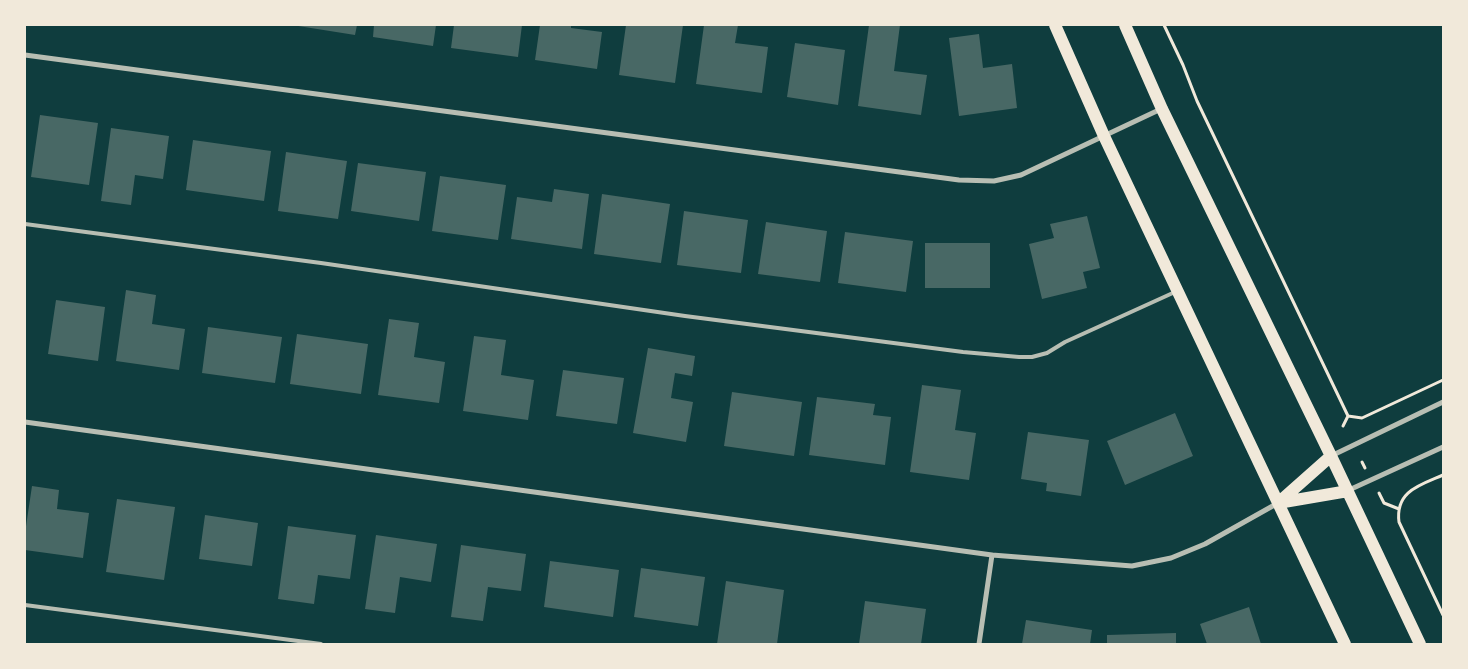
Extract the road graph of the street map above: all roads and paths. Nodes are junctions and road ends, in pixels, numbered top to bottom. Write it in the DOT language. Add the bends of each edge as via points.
graph roads {
  1 [pos="1055,25"];
  2 [pos="1125,25"];
  3 [pos="1164,25"];
  4 [pos="25,54"];
  5 [pos="1162,109"];
  6 [pos="1104,136"];
  7 [pos="25,224"];
  8 [pos="1177,291"];
  9 [pos="1443,380"];
  10 [pos="1443,402"];
  11 [pos="1348,416"];
  12 [pos="25,422"];
  13 [pos="1343,426"];
  14 [pos="1443,447"];
  15 [pos="1332,456"];
  16 [pos="1443,475"];
  17 [pos="1348,491"];
  18 [pos="1278,503"];
  19 [pos="992,555"];
  20 [pos="25,605"];
  21 [pos="1443,615"];
  22 [pos="321,644"];
  23 [pos="979,644"];
  24 [pos="1345,644"];
  25 [pos="1420,644"];
  1 -- 6 [label="main road"];
  2 -- 5 [label="main road"];
  3 -- 11 [label="path" via="1197,101"];
  4 -- 6 [label="street" via="959,180 994,182 1020,175"];
  5 -- 6 [label="street"];
  5 -- 15 [label="main road"];
  6 -- 8 [label="main road"];
  7 -- 8 [label="lane" via="321,263 694,318 1019,357 1047,353"];
  8 -- 18 [label="main road"];
  9 -- 11 [label="path" via="1362,418"];
  10 -- 15 [label="street"];
  11 -- 13 [label="path"];
  12 -- 19 [label="street"];
  14 -- 17 [label="street"];
  15 -- 17 [label="main road"];
  15 -- 18 [label="main road"];
  16 -- 21 [label="path" via="1408,492 1399,505 1398,514 1398,522"];
  17 -- 18 [label="main road"];
  17 -- 25 [label="main road"];
  18 -- 19 [label="street" via="1205,544 1171,558 1132,566"];
  18 -- 24 [label="main road"];
  19 -- 23 [label="street"];
  20 -- 22 [label="lane"];
}
